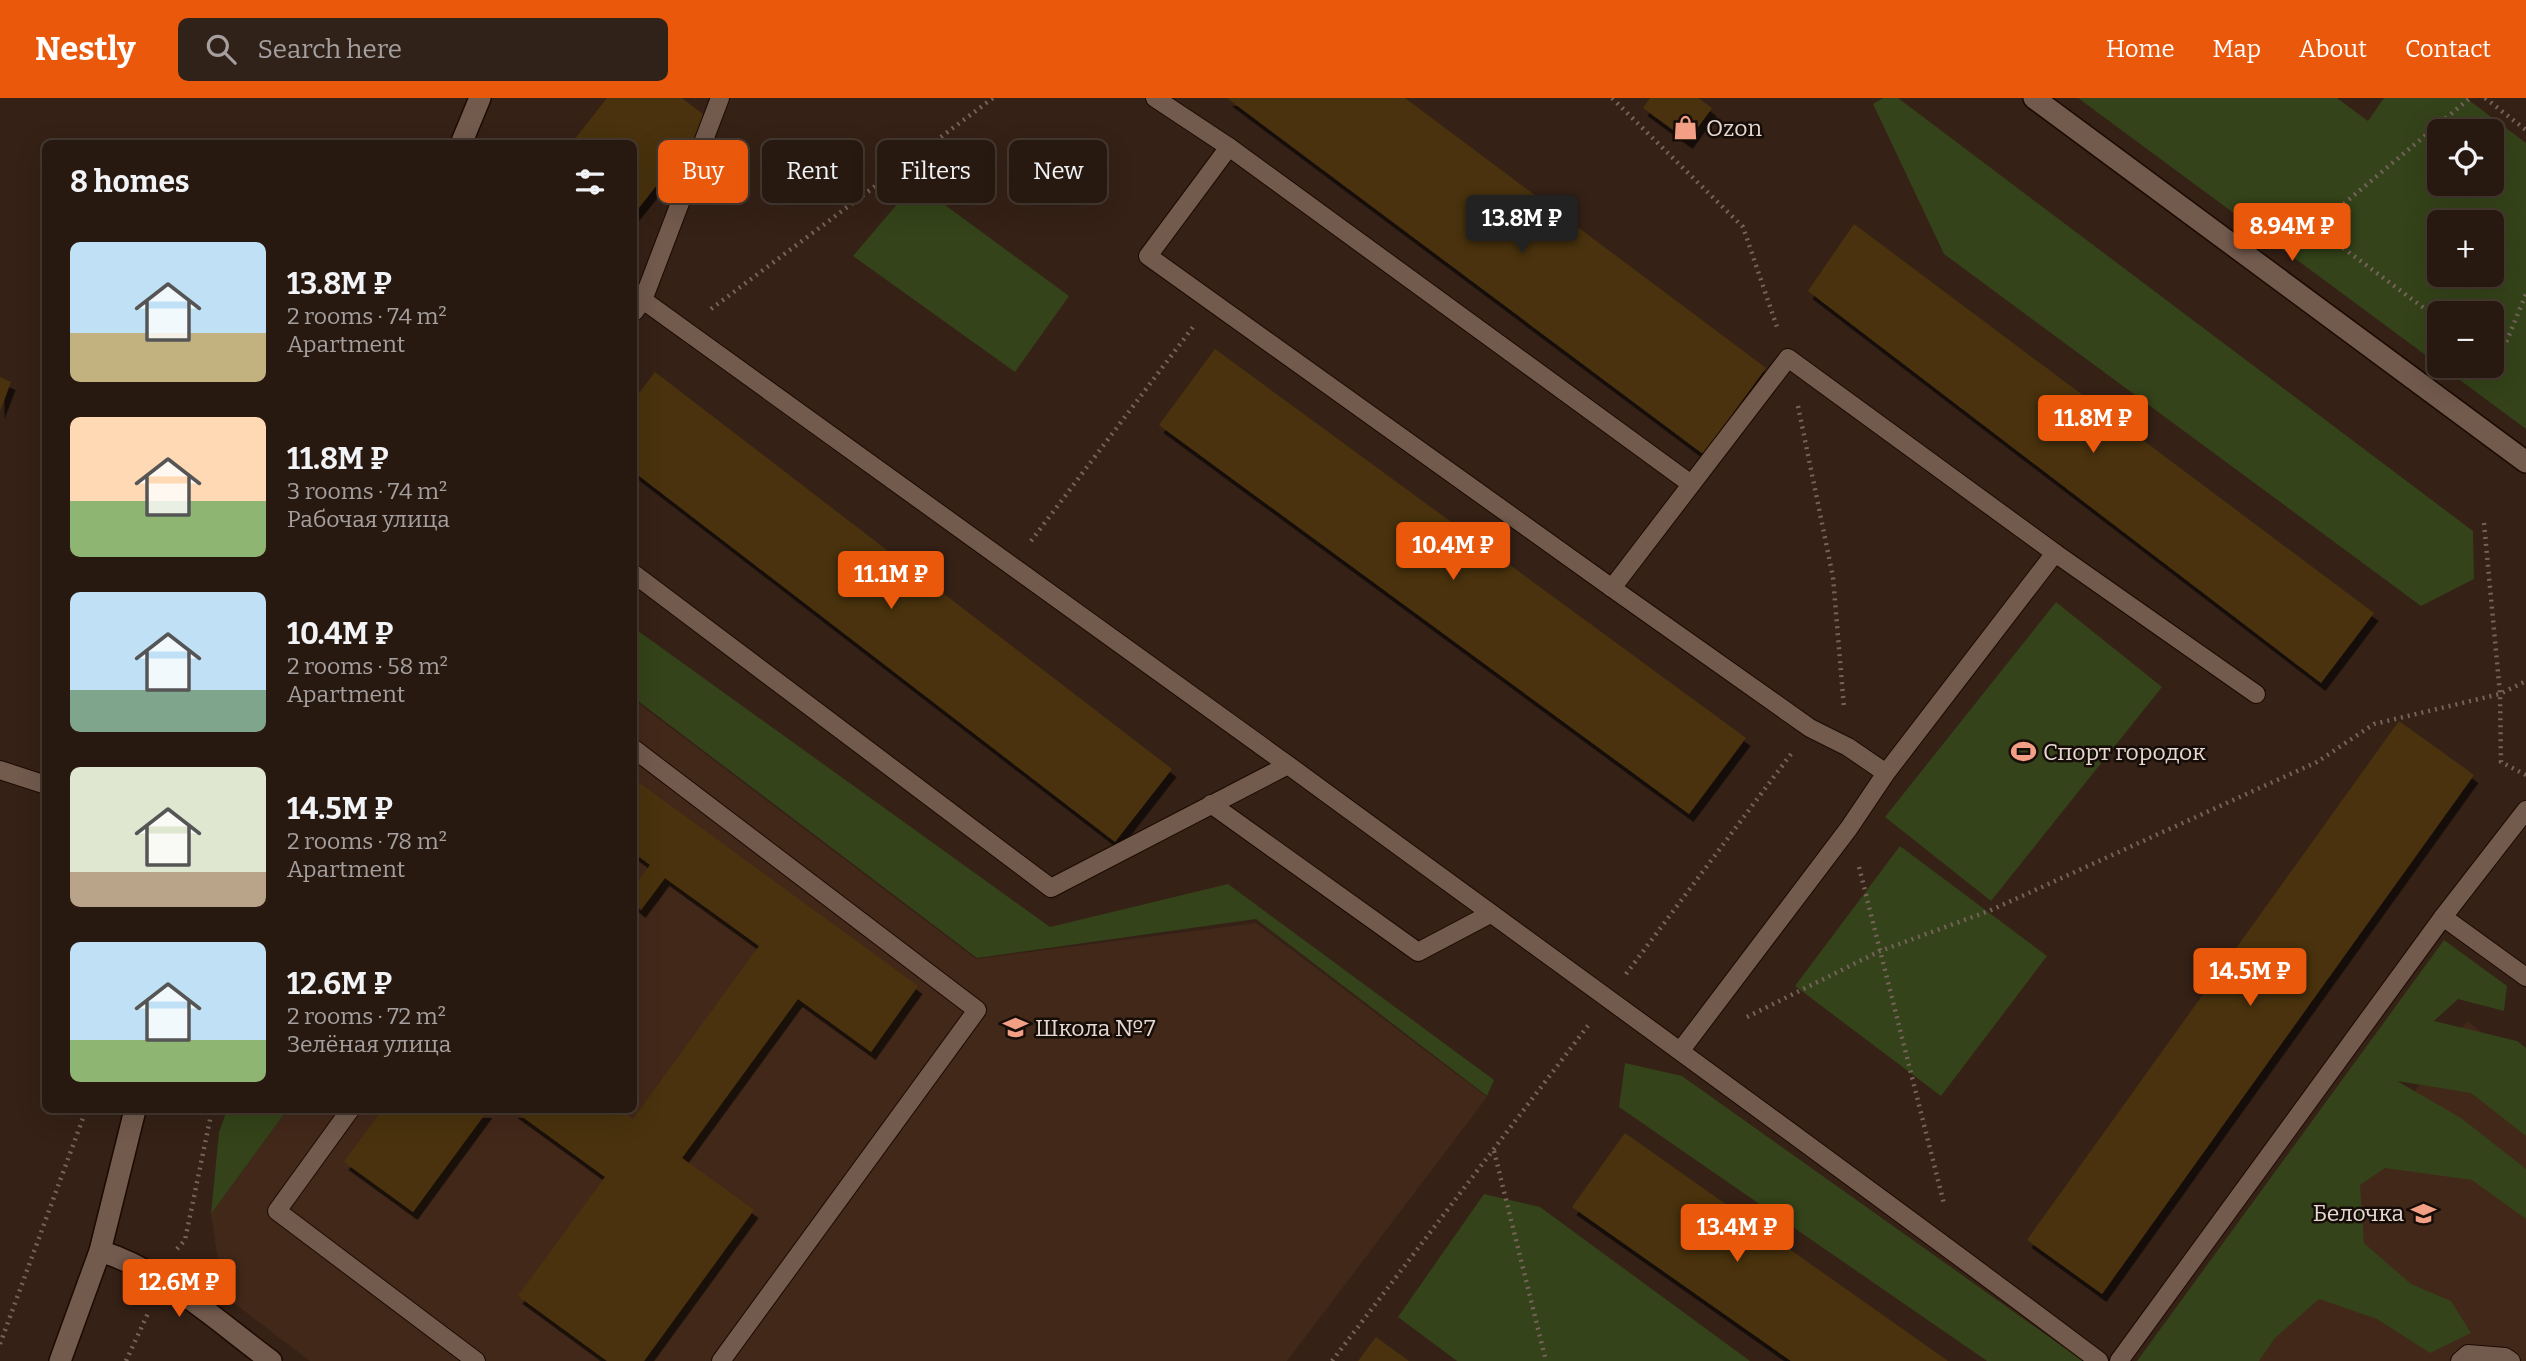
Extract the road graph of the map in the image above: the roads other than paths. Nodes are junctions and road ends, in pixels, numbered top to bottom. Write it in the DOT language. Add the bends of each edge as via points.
graph roads {
  1 [pos="480,98"];
  2 [pos="720,98"];
  3 [pos="1155,98"];
  4 [pos="2034,98"];
  5 [pos="463,140"];
  6 [pos="1229,147"];
  7 [pos="638,306"];
  8 [pos="2526,462"];
  9 [pos="1691,484"];
  10 [pos="2054,553"];
  11 [pos="637,576"];
  12 [pos="1612,589"];
  13 [pos="2256,694"];
  14 [pos="637,751"];
  15 [pos="1287,765"];
  16 [pos="0,770"];
  17 [pos="1886,773"];
  18 [pos="42,784"];
  19 [pos="1211,804"];
  20 [pos="2526,810"];
  21 [pos="1490,914"];
  22 [pos="2443,917"];
  23 [pos="2526,977"];
  24 [pos="1681,1050"];
  25 [pos="134,1113"];
  26 [pos="349,1113"];
  27 [pos="100,1251"];
  28 [pos="60,1361"];
  29 [pos="271,1361"];
  30 [pos="476,1361"];
  31 [pos="721,1361"];
  32 [pos="2099,1361"];
  33 [pos="2119,1361"];
  34 [pos="2460,1361"];
  35 [pos="2511,1361"];
  1 -- 5 [label="street"];
  2 -- 7 [label="lane"];
  3 -- 6 [label="lane"];
  4 -- 8 [label="street"];
  6 -- 9 [label="lane"];
  6 -- 12 [label="lane" via="1148,256"];
  7 -- 15 [label="lane" via="684,329"];
  9 -- 10 [label="lane" via="1788,358"];
  9 -- 12 [label="lane"];
  10 -- 13 [label="lane"];
  10 -- 17 [label="lane"];
  11 -- 19 [label="lane" via="1051,888"];
  12 -- 17 [label="lane" via="1810,728"];
  14 -- 31 [label="lane" via="977,1010"];
  15 -- 19 [label="lane"];
  15 -- 21 [label="lane"];
  16 -- 18 [label="lane"];
  17 -- 24 [label="lane"];
  19 -- 21 [label="lane" via="1418,952"];
  20 -- 22 [label="lane"];
  21 -- 24 [label="lane"];
  22 -- 23 [label="lane"];
  22 -- 33 [label="lane"];
  24 -- 32 [label="lane"];
  25 -- 27 [label="street"];
  26 -- 30 [label="lane" via="277,1211"];
  27 -- 28 [label="street"];
  27 -- 29 [label="street" via="134,1263 162,1280"];
  34 -- 35 [label="lane" via="2468,1354"];
}
